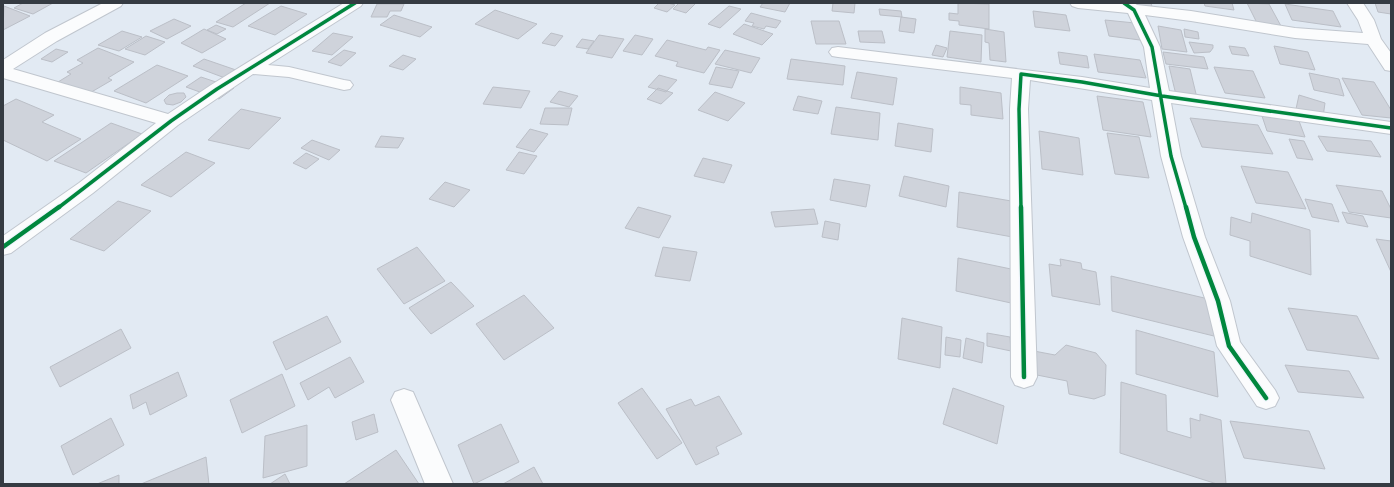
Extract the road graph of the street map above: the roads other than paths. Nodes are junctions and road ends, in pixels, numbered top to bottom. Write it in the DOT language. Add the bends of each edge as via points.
graph roads {
  1 [pos="115,3"];
  2 [pos="355,3"];
  3 [pos="1078,3"];
  4 [pos="1355,3"];
  5 [pos="1129,7"];
  6 [pos="1373,39"];
  7 [pos="838,52"];
  8 [pos="1391,66"];
  9 [pos="252,69"];
  10 [pos="4,72"];
  11 [pos="1021,74"];
  12 [pos="344,85"];
  13 [pos="1162,96"];
  14 [pos="171,121"];
  15 [pos="1391,128"];
  16 [pos="3,247"];
  17 [pos="1024,377"];
  18 [pos="1266,398"];
  19 [pos="404,400"];
  20 [pos="439,484"];
  1 -- 10 [label="street" via="51,36"];
  2 -- 9 [label="street"];
  3 -- 5 [label="street"];
  4 -- 6 [label="street" via="1366,20"];
  5 -- 6 [label="street" via="1295,33"];
  5 -- 13 [label="street" via="1152,47"];
  6 -- 8 [label="street"];
  7 -- 11 [label="street"];
  9 -- 12 [label="street" via="289,72"];
  9 -- 14 [label="street" via="217,89"];
  10 -- 14 [label="street"];
  11 -- 13 [label="street"];
  11 -- 17 [label="street" via="1019,109"];
  13 -- 15 [label="street"];
  13 -- 18 [label="street" via="1171,156 1194,237 1218,301 1229,346"];
  14 -- 16 [label="street" via="86,188"];
  19 -- 20 [label="street"];
}
